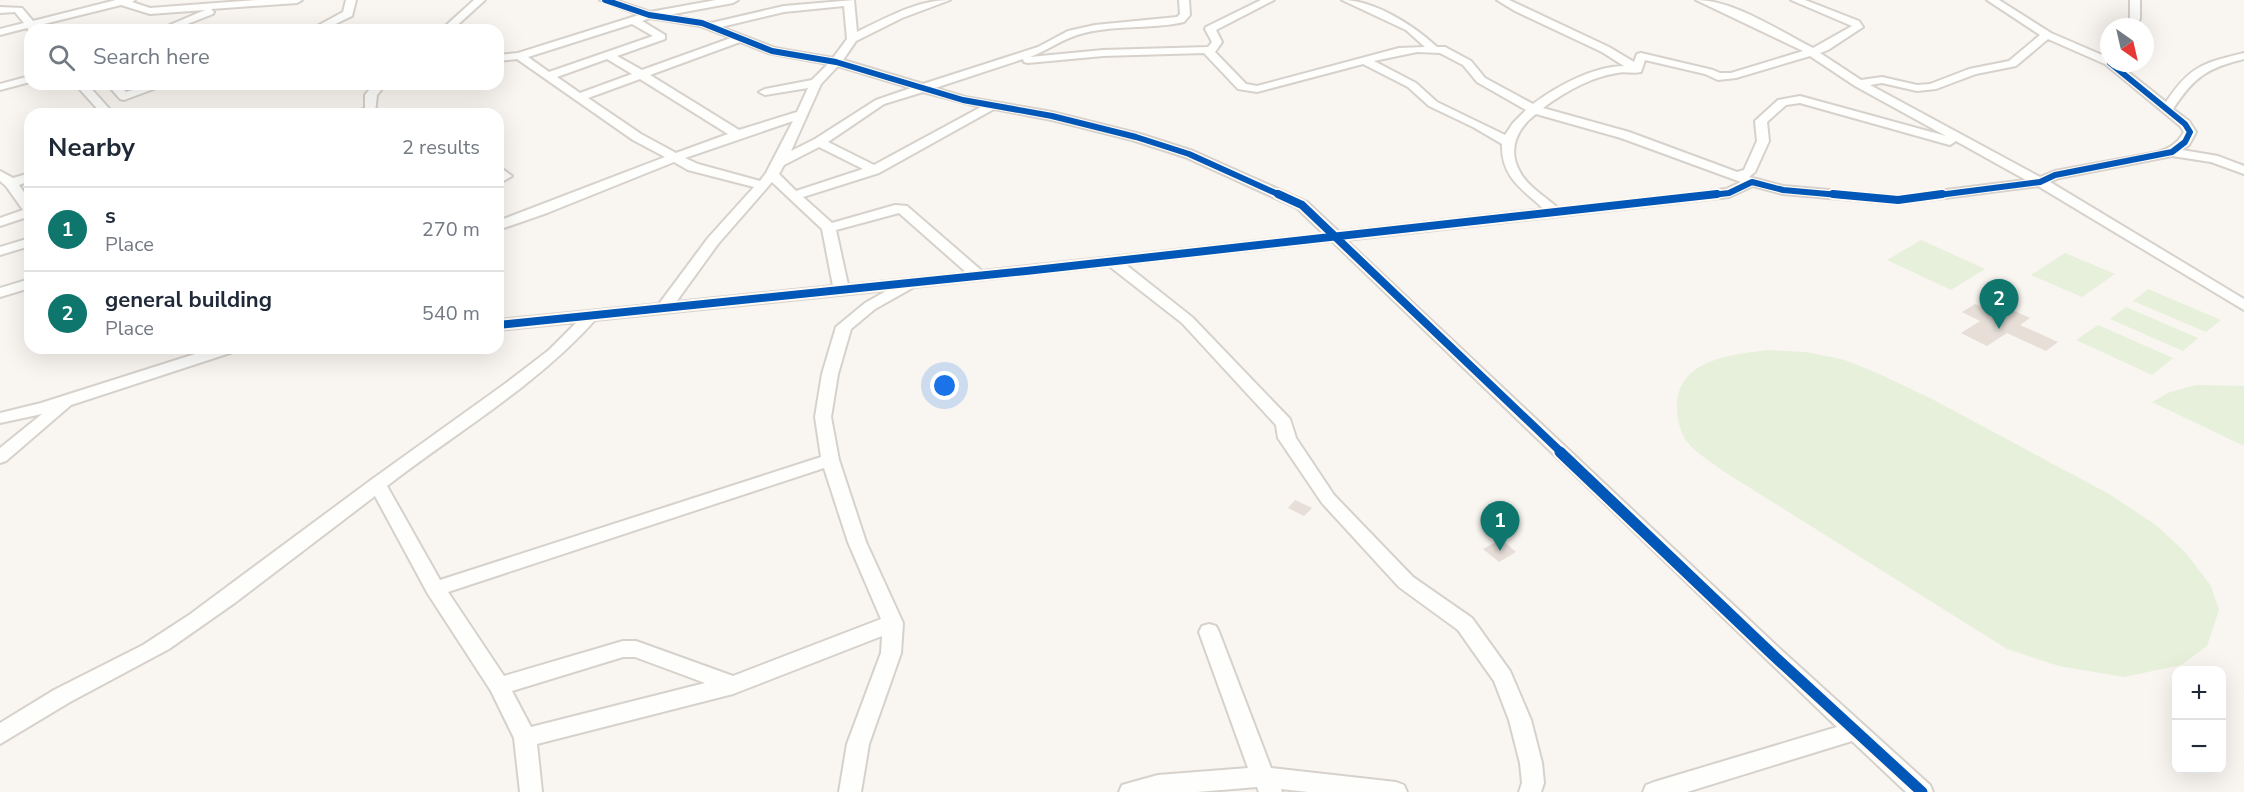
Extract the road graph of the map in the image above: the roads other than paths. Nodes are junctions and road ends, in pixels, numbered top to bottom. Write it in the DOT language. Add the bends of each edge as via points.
graph roads {
  1 [pos="132,0"];
  2 [pos="297,0"];
  3 [pos="351,0"];
  4 [pos="480,0"];
  5 [pos="605,0"];
  6 [pos="732,0"];
  7 [pos="945,0"];
  8 [pos="1184,0"];
  9 [pos="1269,0"];
  10 [pos="1347,0"];
  11 [pos="1502,0"];
  12 [pos="1701,0"];
  13 [pos="1796,0"];
  14 [pos="1992,0"];
  15 [pos="2135,0"];
  16 [pos="849,1"];
  17 [pos="120,2"];
  18 [pos="223,3"];
  19 [pos="704,3"];
  20 [pos="0,10"];
  21 [pos="649,15"];
  22 [pos="2135,18"];
  23 [pos="634,20"];
  24 [pos="30,24"];
  25 [pos="43,24"];
  26 [pos="176,24"];
  27 [pos="327,24"];
  28 [pos="453,24"];
  29 [pos="706,25"];
  30 [pos="24,28"];
  31 [pos="0,32"];
  32 [pos="2047,35"];
  33 [pos="741,38"];
  34 [pos="852,39"];
  35 [pos="1208,51"];
  36 [pos="1436,51"];
  37 [pos="1811,51"];
  38 [pos="607,55"];
  39 [pos="519,56"];
  40 [pos="2244,56"];
  41 [pos="504,57"];
  42 [pos="2100,57"];
  43 [pos="1363,60"];
  44 [pos="836,62"];
  45 [pos="1000,62"];
  46 [pos="1637,70"];
  47 [pos="2122,72"];
  48 [pos="643,74"];
  49 [pos="548,76"];
  50 [pos="24,81"];
  51 [pos="816,83"];
  52 [pos="1859,84"];
  53 [pos="0,87"];
  54 [pos="921,88"];
  55 [pos="86,90"];
  56 [pos="118,90"];
  57 [pos="144,90"];
  58 [pos="375,90"];
  59 [pos="765,92"];
  60 [pos="579,97"];
  61 [pos="992,106"];
  62 [pos="103,108"];
  63 [pos="372,108"];
  64 [pos="2167,109"];
  65 [pos="1534,110"];
  66 [pos="803,114"];
  67 [pos="737,134"];
  68 [pos="819,142"];
  69 [pos="1508,142"];
  70 [pos="2172,152"];
  71 [pos="1990,154"];
  72 [pos="674,157"];
  73 [pos="775,169"];
  74 [pos="874,170"];
  75 [pos="2244,170"];
  76 [pos="24,177"];
  77 [pos="1737,177"];
  78 [pos="5,179"];
  79 [pos="1752,182"];
  80 [pos="2040,182"];
  81 [pos="763,186"];
  82 [pos="796,195"];
  83 [pos="24,204"];
  84 [pos="1554,211"];
  85 [pos="24,214"];
  86 [pos="0,222"];
  87 [pos="504,224"];
  88 [pos="829,228"];
  89 [pos="1336,236"];
  90 [pos="24,244"];
  91 [pos="0,251"];
  92 [pos="1112,261"];
  93 [pos="977,274"];
  94 [pos="913,281"];
  95 [pos="24,285"];
  96 [pos="842,288"];
  97 [pos="0,293"];
  98 [pos="2244,305"];
  99 [pos="664,308"];
  100 [pos="591,316"];
  101 [pos="504,324"];
  102 [pos="211,354"];
  103 [pos="71,399"];
  104 [pos="0,418"];
  105 [pos="0,457"];
  106 [pos="831,460"];
  107 [pos="377,484"];
  108 [pos="435,589"];
  109 [pos="892,623"];
  110 [pos="1209,632"];
  111 [pos="733,685"];
  112 [pos="499,686"];
  113 [pos="1856,731"];
  114 [pos="0,735"];
  115 [pos="525,738"];
  116 [pos="1267,784"];
  117 [pos="531,792"];
  118 [pos="850,792"];
  119 [pos="1130,792"];
  120 [pos="1396,792"];
  121 [pos="1530,792"];
  122 [pos="1654,792"];
  123 [pos="1922,792"];
  1 -- 17 [label="street"];
  2 -- 18 [label="street"];
  3 -- 27 [label="street" via="348,14"];
  4 -- 28 [label="street"];
  5 -- 21 [label="street"];
  6 -- 19 [label="street"];
  7 -- 34 [label="street" via="898,16"];
  8 -- 45 [label="street" via="1185,15 1180,20 1082,31"];
  9 -- 35 [label="street" via="1210,29 1217,42"];
  10 -- 36 [label="street" via="1410,28"];
  11 -- 46 [label="street" via="1524,14 1612,52"];
  12 -- 37 [label="street"];
  13 -- 37 [label="street" via="1858,27 1824,48"];
  14 -- 32 [label="street"];
  15 -- 22 [label="street"];
  16 -- 29 [label="street"];
  16 -- 34 [label="street"];
  17 -- 18 [label="street" via="150,11"];
  17 -- 25 [label="street"];
  18 -- 26 [label="street"];
  19 -- 21 [label="street"];
  19 -- 29 [label="street"];
  20 -- 24 [label="street" via="19,9"];
  21 -- 23 [label="street"];
  21 -- 29 [label="street"];
  23 -- 38 [label="street" via="661,37"];
  23 -- 39 [label="street"];
  29 -- 33 [label="street"];
  30 -- 31 [label="street"];
  32 -- 42 [label="street"];
  32 -- 52 [label="street" via="2012,64 1973,71 1932,87 1917,88 1882,80"];
  33 -- 44 [label="street" via="772,51"];
  33 -- 48 [label="street"];
  34 -- 44 [label="street"];
  35 -- 43 [label="street" via="1240,85 1252,89"];
  35 -- 45 [label="street" via="1113,52"];
  36 -- 43 [label="street" via="1404,50"];
  36 -- 65 [label="street" via="1441,49 1467,63 1481,80"];
  37 -- 46 [label="street" via="1732,76 1718,77 1641,56"];
  37 -- 52 [label="street"];
  38 -- 48 [label="street"];
  38 -- 49 [label="street"];
  39 -- 41 [label="street"];
  39 -- 49 [label="street"];
  40 -- 64 [label="street" via="2193,74"];
  43 -- 69 [label="street" via="1412,86 1433,104"];
  44 -- 51 [label="street"];
  44 -- 54 [label="street"];
  45 -- 54 [label="street"];
  46 -- 65 [label="street" via="1616,69 1592,78"];
  47 -- 64 [label="street"];
  48 -- 60 [label="street"];
  48 -- 67 [label="street"];
  49 -- 60 [label="street"];
  50 -- 53 [label="street"];
  51 -- 59 [label="street"];
  51 -- 66 [label="street"];
  52 -- 71 [label="street"];
  54 -- 61 [label="street"];
  54 -- 68 [label="street" via="872,106"];
  55 -- 62 [label="street"];
  56 -- 57 [label="street" via="124,97"];
  58 -- 63 [label="street" via="371,95"];
  60 -- 72 [label="street"];
  61 -- 74 [label="street"];
  61 -- 89 [label="street" via="1052,116 1189,154 1294,201"];
  64 -- 70 [label="street" via="2190,132"];
  65 -- 69 [label="street" via="1520,122"];
  65 -- 77 [label="street" via="1625,135"];
  66 -- 67 [label="street"];
  66 -- 73 [label="street"];
  67 -- 72 [label="street"];
  68 -- 73 [label="street"];
  68 -- 74 [label="street"];
  69 -- 84 [label="street" via="1515,176"];
  70 -- 75 [label="street" via="2214,159"];
  70 -- 80 [label="street" via="2055,175"];
  71 -- 77 [label="street" via="1917,130 1793,99 1782,102 1761,121 1763,141 1749,172"];
  71 -- 80 [label="street"];
  72 -- 81 [label="street" via="723,177"];
  72 -- 87 [label="street"];
  73 -- 81 [label="street"];
  73 -- 82 [label="street"];
  74 -- 82 [label="street"];
  76 -- 78 [label="street"];
  77 -- 79 [label="street"];
  78 -- 83 [label="street"];
  79 -- 80 [label="street" via="1783,190 1898,200"];
  79 -- 84 [label="street" via="1729,193"];
  80 -- 98 [label="street"];
  81 -- 99 [label="street" via="713,241"];
  82 -- 88 [label="street"];
  84 -- 89 [label="street"];
  85 -- 86 [label="street"];
  88 -- 93 [label="street" via="902,209"];
  88 -- 96 [label="street"];
  89 -- 92 [label="street"];
  89 -- 113 [label="street" via="1451,350"];
  90 -- 91 [label="street"];
  92 -- 93 [label="street"];
  92 -- 121 [label="street" via="1187,320 1284,423 1287,438 1328,499 1406,582 1465,624 1503,677 1520,720 1531,763"];
  93 -- 94 [label="street"];
  94 -- 96 [label="street"];
  94 -- 106 [label="street" via="863,310 844,327 823,417"];
  95 -- 97 [label="street"];
  96 -- 99 [label="street"];
  99 -- 100 [label="street"];
  100 -- 101 [label="street"];
  100 -- 107 [label="street" via="547,359"];
  102 -- 103 [label="street"];
  103 -- 104 [label="street"];
  103 -- 105 [label="street"];
  106 -- 108 [label="street"];
  106 -- 109 [label="street" via="857,542"];
  107 -- 108 [label="street"];
  107 -- 114 [label="street" via="162,644 59,698"];
  108 -- 112 [label="street"];
  109 -- 111 [label="street"];
  109 -- 118 [label="street" via="891,653 858,744"];
  110 -- 116 [label="street"];
  111 -- 112 [label="street" via="636,648"];
  111 -- 115 [label="street"];
  112 -- 115 [label="street"];
  113 -- 122 [label="street"];
  113 -- 123 [label="street"];
  115 -- 117 [label="street"];
  116 -- 119 [label="street" via="1158,785"];
  116 -- 120 [label="street"];
}
